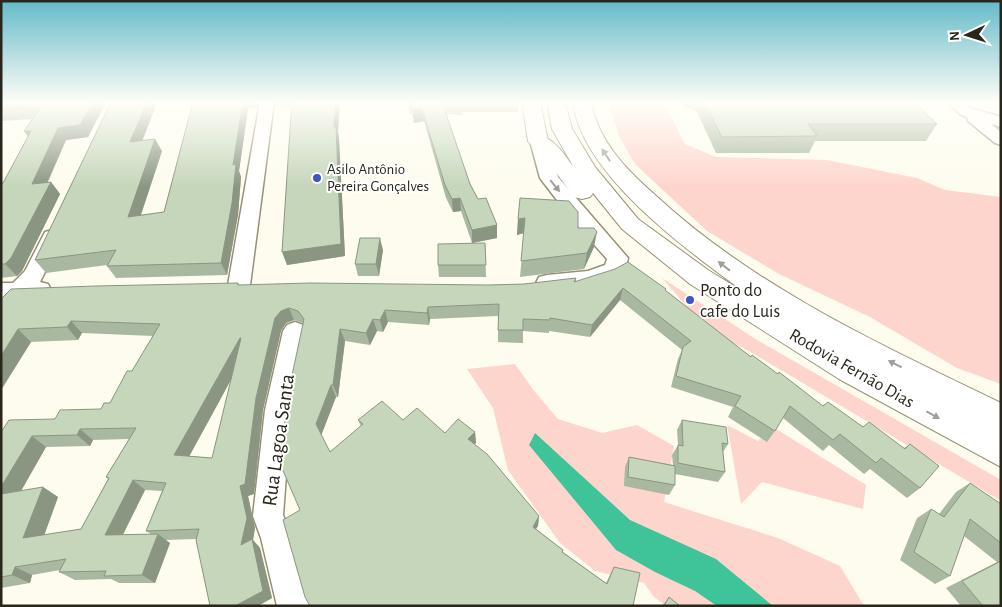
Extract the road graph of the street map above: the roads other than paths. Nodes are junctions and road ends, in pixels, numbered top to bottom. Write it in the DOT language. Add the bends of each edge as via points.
graph roads {
  1 [pos="263,130"];
  2 [pos="536,130"];
  3 [pos="563,130"];
  4 [pos="591,130"];
  5 [pos="989,130"];
  6 [pos="1001,140"];
  7 [pos="538,141"];
  8 [pos="60,219"];
  9 [pos="698,277"];
  10 [pos="239,286"];
  11 [pos="527,286"];
  12 [pos="10,290"];
  13 [pos="60,290"];
  14 [pos="1,308"];
  15 [pos="296,331"];
  16 [pos="1001,419"];
  17 [pos="1001,451"];
  18 [pos="294,606"];
  1 -- 10 [label="street"];
  2 -- 7 [label="main road"];
  3 -- 9 [label="main road, Rodovia Fernão Dias" via="586,170 630,224"];
  16 -- 4 [label="main road, Rodovia Fernão Dias, one-way" via="854,344 731,271 655,210 613,165"];
  5 -- 6 [label="street"];
  7 -- 9 [label="main road" via="548,148 602,219 627,239"];
  7 -- 11 [label="street, one-way" via="549,178 618,258 617,266 611,272"];
  8 -- 12 [label="street" via="33,276"];
  9 -- 17 [label="main road, Rodovia Fernão Dias, one-way" via="850,370"];
  12 -- 13 [label="street"];
  12 -- 14 [label="street"];
  15 -- 18 [label="street, Rua Lagoa Santa" via="278,410 268,516 275,531 285,581"];
}
